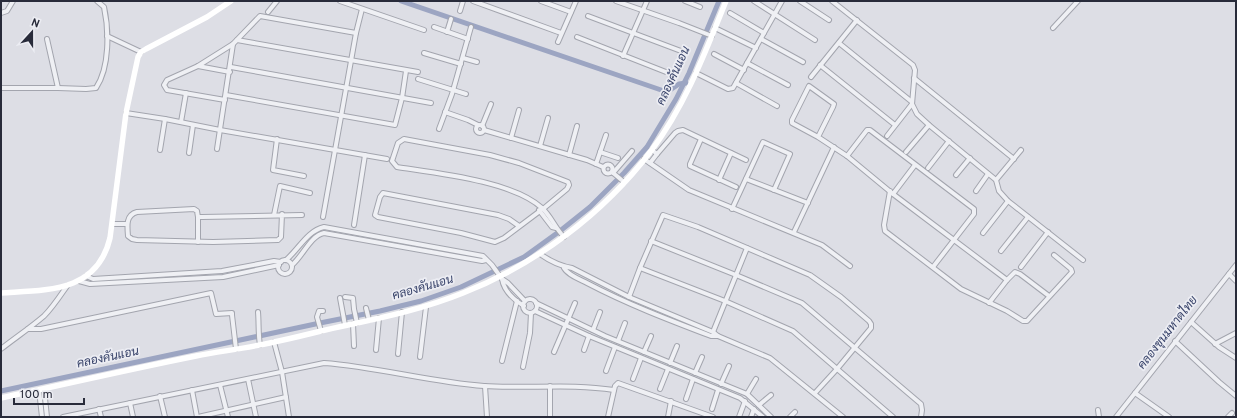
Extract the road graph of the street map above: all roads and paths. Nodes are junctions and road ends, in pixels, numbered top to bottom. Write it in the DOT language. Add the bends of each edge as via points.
graph roads {
  1 [pos="13,1"];
  2 [pos="97,1"];
  3 [pos="231,1"];
  4 [pos="276,1"];
  5 [pos="340,1"];
  6 [pos="463,1"];
  7 [pos="473,1"];
  8 [pos="541,1"];
  9 [pos="576,1"];
  10 [pos="616,1"];
  11 [pos="647,1"];
  12 [pos="685,1"];
  13 [pos="726,1"];
  14 [pos="754,1"];
  15 [pos="782,1"];
  16 [pos="800,1"];
  17 [pos="832,1"];
  18 [pos="1078,1"];
  19 [pos="700,7"];
  20 [pos="362,9"];
  21 [pos="460,11"];
  22 [pos="643,11"];
  23 [pos="268,12"];
  24 [pos="571,12"];
  25 [pos="1,13"];
  26 [pos="730,13"];
  27 [pos="775,14"];
  28 [pos="588,16"];
  29 [pos="452,19"];
  30 [pos="829,20"];
  31 [pos="857,20"];
  32 [pos="434,27"];
  33 [pos="471,27"];
  34 [pos="716,28"];
  35 [pos="1053,28"];
  36 [pos="424,30"];
  37 [pos="447,32"];
  38 [pos="356,33"];
  39 [pos="562,33"];
  40 [pos="633,33"];
  41 [pos="764,33"];
  42 [pos="108,36"];
  43 [pos="711,36"];
  44 [pos="577,37"];
  45 [pos="47,39"];
  46 [pos="468,39"];
  47 [pos="760,39"];
  48 [pos="237,40"];
  49 [pos="815,40"];
  50 [pos="558,42"];
  51 [pos="839,43"];
  52 [pos="233,44"];
  53 [pos="756,48"];
  54 [pos="681,51"];
  55 [pos="141,52"];
  56 [pos="424,53"];
  57 [pos="714,54"];
  58 [pos="622,56"];
  59 [pos="463,58"];
  60 [pos="351,61"];
  61 [pos="477,62"];
  62 [pos="803,62"];
  63 [pos="747,63"];
  64 [pos="461,64"];
  65 [pos="820,65"];
  66 [pos="198,66"];
  67 [pos="230,70"];
  68 [pos="744,70"];
  69 [pos="406,71"];
  70 [pos="418,72"];
  71 [pos="666,72"];
  72 [pos="696,73"];
  73 [pos="811,77"];
  74 [pos="914,78"];
  75 [pos="418,79"];
  76 [pos="736,83"];
  77 [pos="788,85"];
  78 [pos="1,88"];
  79 [pos="58,88"];
  80 [pos="346,88"];
  81 [pos="453,90"];
  82 [pos="186,93"];
  83 [pos="466,94"];
  84 [pos="226,95"];
  85 [pos="402,98"];
  86 [pos="225,100"];
  87 [pos="431,103"];
  88 [pos="912,103"];
  89 [pos="491,104"];
  90 [pos="777,106"];
  91 [pos="519,110"];
  92 [pos="445,112"];
  93 [pos="126,113"];
  94 [pos="342,116"];
  95 [pos="548,118"];
  96 [pos="165,119"];
  97 [pos="181,122"];
  98 [pos="193,125"];
  99 [pos="895,125"];
  100 [pos="928,125"];
  101 [pos="577,126"];
  102 [pos="481,127"];
  103 [pos="439,129"];
  104 [pos="220,130"];
  105 [pos="606,134"];
  106 [pos="887,136"];
  107 [pos="818,137"];
  108 [pos="511,138"];
  109 [pos="277,139"];
  110 [pos="701,139"];
  111 [pos="949,141"];
  112 [pos="540,146"];
  113 [pos="834,148"];
  114 [pos="217,149"];
  115 [pos="160,150"];
  116 [pos="336,150"];
  117 [pos="652,150"];
  118 [pos="1021,150"];
  119 [pos="632,151"];
  120 [pos="600,152"];
  121 [pos="906,152"];
  122 [pos="189,153"];
  123 [pos="731,153"];
  124 [pos="657,154"];
  125 [pos="365,155"];
  126 [pos="569,155"];
  127 [pos="847,156"];
  128 [pos="618,158"];
  129 [pos="970,158"];
  130 [pos="387,159"];
  131 [pos="644,159"];
  132 [pos="1014,159"];
  133 [pos="746,160"];
  134 [pos="650,163"];
  135 [pos="596,164"];
  136 [pos="915,165"];
  137 [pos="603,167"];
  138 [pos="928,168"];
  139 [pos="613,173"];
  140 [pos="988,174"];
  141 [pos="956,175"];
  142 [pos="304,176"];
  143 [pos="746,179"];
  144 [pos="719,180"];
  145 [pos="996,180"];
  146 [pos="624,182"];
  147 [pos="736,187"];
  148 [pos="774,190"];
  149 [pos="976,191"];
  150 [pos="892,192"];
  151 [pos="310,193"];
  152 [pos="1008,201"];
  153 [pos="808,203"];
  154 [pos="732,208"];
  155 [pos="541,210"];
  156 [pos="282,214"];
  157 [pos="274,215"];
  158 [pos="302,215"];
  159 [pos="1028,216"];
  160 [pos="198,217"];
  161 [pos="323,217"];
  162 [pos="113,224"];
  163 [pos="128,224"];
  164 [pos="354,225"];
  165 [pos="519,226"];
  166 [pos="794,232"];
  167 [pos="1048,232"];
  168 [pos="983,233"];
  169 [pos="562,236"];
  170 [pos="953,240"];
  171 [pos="198,242"];
  172 [pos="651,242"];
  173 [pos="747,248"];
  174 [pos="1001,251"];
  175 [pos="540,254"];
  176 [pos="1054,255"];
  177 [pos="286,260"];
  178 [pos="486,260"];
  179 [pos="1082,260"];
  180 [pos="280,263"];
  181 [pos="292,265"];
  182 [pos="1236,265"];
  183 [pos="850,266"];
  184 [pos="1021,267"];
  185 [pos="564,268"];
  186 [pos="640,268"];
  187 [pos="933,268"];
  188 [pos="222,271"];
  189 [pos="1229,274"];
  190 [pos="172,275"];
  191 [pos="736,275"];
  192 [pos="86,276"];
  193 [pos="223,277"];
  194 [pos="500,277"];
  195 [pos="172,280"];
  196 [pos="1007,280"];
  197 [pos="80,281"];
  198 [pos="1236,281"];
  199 [pos="67,286"];
  200 [pos="609,288"];
  201 [pos="1,293"];
  202 [pos="607,293"];
  203 [pos="1049,296"];
  204 [pos="629,297"];
  205 [pos="517,301"];
  206 [pos="526,301"];
  207 [pos="725,301"];
  208 [pos="536,303"];
  209 [pos="988,303"];
  210 [pos="575,304"];
  211 [pos="524,306"];
  212 [pos="426,307"];
  213 [pos="366,308"];
  214 [pos="323,311"];
  215 [pos="258,312"];
  216 [pos="402,312"];
  217 [pos="533,312"];
  218 [pos="600,312"];
  219 [pos="663,315"];
  220 [pos="368,318"];
  221 [pos="379,318"];
  222 [pos="568,319"];
  223 [pos="355,322"];
  224 [pos="1191,322"];
  225 [pos="344,323"];
  226 [pos="625,323"];
  227 [pos="565,325"];
  228 [pos="28,329"];
  229 [pos="320,329"];
  230 [pos="593,330"];
  231 [pos="713,332"];
  232 [pos="1236,333"];
  233 [pos="589,336"];
  234 [pos="605,336"];
  235 [pos="651,336"];
  236 [pos="718,336"];
  237 [pos="603,341"];
  238 [pos="618,341"];
  239 [pos="274,342"];
  240 [pos="1175,342"];
  241 [pos="260,343"];
  242 [pos="1215,344"];
  243 [pos="236,346"];
  244 [pos="354,346"];
  245 [pos="677,346"];
  246 [pos="855,346"];
  247 [pos="615,347"];
  248 [pos="1,349"];
  249 [pos="376,350"];
  250 [pos="584,350"];
  251 [pos="554,352"];
  252 [pos="644,352"];
  253 [pos="398,354"];
  254 [pos="420,357"];
  255 [pos="702,357"];
  256 [pos="641,358"];
  257 [pos="659,358"];
  258 [pos="1236,358"];
  259 [pos="502,361"];
  260 [pos="670,363"];
  261 [pos="656,364"];
  262 [pos="729,366"];
  263 [pos="523,367"];
  264 [pos="668,369"];
  265 [pos="837,369"];
  266 [pos="606,371"];
  267 [pos="282,372"];
  268 [pos="695,373"];
  269 [pos="248,378"];
  270 [pos="633,378"];
  271 [pos="693,379"];
  272 [pos="756,379"];
  273 [pos="720,384"];
  274 [pos="220,385"];
  275 [pos="485,386"];
  276 [pos="550,386"];
  277 [pos="41,389"];
  278 [pos="660,389"];
  279 [pos="192,390"];
  280 [pos="614,390"];
  281 [pos="718,390"];
  282 [pos="815,393"];
  283 [pos="1135,393"];
  284 [pos="747,394"];
  285 [pos="771,395"];
  286 [pos="160,396"];
  287 [pos="1236,396"];
  288 [pos="1,398"];
  289 [pos="286,398"];
  290 [pos="686,399"];
  291 [pos="671,401"];
  292 [pos="745,401"];
  293 [pos="130,403"];
  294 [pos="254,405"];
  295 [pos="759,405"];
  296 [pos="99,409"];
  297 [pos="712,409"];
  298 [pos="754,409"];
  299 [pos="1098,410"];
  300 [pos="227,411"];
  301 [pos="766,412"];
  302 [pos="795,412"];
  303 [pos="1232,413"];
  304 [pos="69,416"];
  305 [pos="763,416"];
  306 [pos="42,417"];
  307 [pos="47,417"];
  308 [pos="62,417"];
  309 [pos="101,417"];
  310 [pos="133,417"];
  311 [pos="165,417"];
  312 [pos="197,417"];
  313 [pos="228,417"];
  314 [pos="256,417"];
  315 [pos="289,417"];
  316 [pos="487,417"];
  317 [pos="550,417"];
  318 [pos="608,417"];
  319 [pos="668,417"];
  320 [pos="713,417"];
  321 [pos="739,417"];
  322 [pos="752,417"];
  323 [pos="771,417"];
  324 [pos="790,417"];
  325 [pos="843,417"];
  326 [pos="893,417"];
  327 [pos="921,417"];
  328 [pos="1099,417"];
  329 [pos="1116,417"];
  330 [pos="1169,417"];
  331 [pos="1228,417"];
  1 -- 25 [label="street" via="7,11"];
  2 -- 42 [label="street" via="104,7"];
  3 -- 55 [label="street" via="207,17"];
  4 -- 23 [label="street"];
  5 -- 20 [label="street"];
  6 -- 21 [label="street"];
  7 -- 39 [label="street"];
  8 -- 24 [label="street"];
  9 -- 24 [label="street"];
  10 -- 22 [label="street"];
  11 -- 22 [label="street"];
  12 -- 19 [label="street"];
  13 -- 34 [label="street"];
  14 -- 27 [label="street"];
  15 -- 27 [label="street"];
  16 -- 30 [label="street"];
  17 -- 31 [label="street"];
  18 -- 35 [label="street"];
  20 -- 36 [label="street"];
  20 -- 38 [label="street"];
  22 -- 40 [label="street"];
  22 -- 43 [label="street"];
  24 -- 39 [label="street"];
  26 -- 41 [label="street"];
  27 -- 41 [label="street"];
  27 -- 49 [label="street"];
  28 -- 40 [label="street"];
  29 -- 37 [label="street"];
  31 -- 51 [label="street"];
  31 -- 74 [label="street" via="913,65"];
  32 -- 37 [label="street"];
  33 -- 46 [label="street"];
  34 -- 43 [label="street"];
  34 -- 53 [label="street"];
  37 -- 46 [label="street"];
  38 -- 48 [label="street" via="262,15"];
  38 -- 60 [label="street"];
  39 -- 50 [label="street"];
  40 -- 54 [label="street"];
  40 -- 58 [label="street"];
  41 -- 47 [label="street"];
  42 -- 55 [label="street"];
  42 -- 79 [label="street" via="103,70 96,88"];
  43 -- 72 [label="street"];
  44 -- 58 [label="street"];
  45 -- 79 [label="street"];
  46 -- 59 [label="street"];
  47 -- 53 [label="street"];
  47 -- 62 [label="street"];
  48 -- 52 [label="street"];
  48 -- 60 [label="street"];
  51 -- 65 [label="street"];
  51 -- 88 [label="street"];
  52 -- 66 [label="street"];
  52 -- 67 [label="street"];
  53 -- 63 [label="street"];
  55 -- 93 [label="street"];
  56 -- 64 [label="street"];
  57 -- 68 [label="street"];
  58 -- 71 [label="street"];
  59 -- 61 [label="street"];
  59 -- 64 [label="street"];
  60 -- 69 [label="street"];
  60 -- 80 [label="street"];
  63 -- 68 [label="street"];
  63 -- 77 [label="street"];
  64 -- 81 [label="street"];
  65 -- 73 [label="street"];
  65 -- 99 [label="street"];
  66 -- 67 [label="street"];
  66 -- 82 [label="street" via="165,82 166,89"];
  67 -- 80 [label="street"];
  67 -- 84 [label="street"];
  68 -- 76 [label="street"];
  69 -- 70 [label="street"];
  69 -- 85 [label="street"];
  72 -- 76 [label="street" via="728,89"];
  72 -- 117 [label="street" via="679,107"];
  74 -- 88 [label="street"];
  74 -- 132 [label="street"];
  75 -- 81 [label="street"];
  76 -- 90 [label="street"];
  78 -- 79 [label="street"];
  80 -- 85 [label="street"];
  80 -- 94 [label="street"];
  81 -- 83 [label="street"];
  81 -- 92 [label="street"];
  82 -- 86 [label="street"];
  82 -- 97 [label="street"];
  84 -- 86 [label="street"];
  84 -- 94 [label="street"];
  85 -- 87 [label="street"];
  85 -- 94 [label="street" via="396,125"];
  86 -- 104 [label="street"];
  88 -- 99 [label="street"];
  88 -- 100 [label="street" via="917,114"];
  89 -- 102 [label="street"];
  91 -- 108 [label="street"];
  92 -- 102 [label="street"];
  92 -- 103 [label="street"];
  93 -- 96 [label="street"];
  93 -- 162 [label="street"];
  94 -- 116 [label="street"];
  95 -- 112 [label="street"];
  96 -- 97 [label="street"];
  96 -- 115 [label="street"];
  97 -- 98 [label="street"];
  98 -- 104 [label="street"];
  98 -- 122 [label="street"];
  99 -- 106 [label="street"];
  100 -- 111 [label="street"];
  100 -- 121 [label="street"];
  101 -- 126 [label="street"];
  102 -- 108 [label="street"];
  104 -- 109 [label="street"];
  104 -- 114 [label="street"];
  105 -- 120 [label="street"];
  107 -- 107 [label="street" via="834,104 809,86 792,121"];
  107 -- 113 [label="street"];
  108 -- 112 [label="street"];
  109 -- 116 [label="street"];
  109 -- 142 [label="street" via="273,170"];
  110 -- 123 [label="street"];
  110 -- 124 [label="street" via="683,130 678,131"];
  110 -- 144 [label="street" via="690,165"];
  111 -- 129 [label="street"];
  111 -- 138 [label="street"];
  112 -- 126 [label="street"];
  113 -- 127 [label="street"];
  113 -- 153 [label="street"];
  116 -- 125 [label="street"];
  116 -- 161 [label="street"];
  117 -- 124 [label="street"];
  117 -- 131 [label="street"];
  118 -- 132 [label="street"];
  119 -- 139 [label="street"];
  120 -- 128 [label="street"];
  120 -- 135 [label="street"];
  123 -- 133 [label="street"];
  123 -- 144 [label="street"];
  124 -- 134 [label="street"];
  125 -- 130 [label="street"];
  125 -- 164 [label="street"];
  126 -- 135 [label="street"];
  127 -- 136 [label="street" via="867,130 870,130"];
  127 -- 150 [label="street"];
  129 -- 140 [label="street"];
  129 -- 141 [label="street"];
  131 -- 134 [label="street"];
  131 -- 146 [label="street"];
  132 -- 145 [label="street"];
  134 -- 154 [label="street" via="689,190"];
  135 -- 137 [label="street"];
  136 -- 150 [label="street"];
  136 -- 170 [label="street" via="975,210"];
  137 -- 139 [label="street" via="606,173"];
  137 -- 139 [label="street" via="606,164 610,165"];
  139 -- 146 [label="street"];
  140 -- 145 [label="street"];
  140 -- 149 [label="street"];
  143 -- 148 [label="street"];
  143 -- 148 [label="street" via="764,142 790,154"];
  143 -- 154 [label="street"];
  144 -- 147 [label="street"];
  145 -- 152 [label="street" via="999,191"];
  146 -- 169 [label="street" via="593,213"];
  148 -- 153 [label="street"];
  150 -- 170 [label="street"];
  150 -- 187 [label="street" via="884,230"];
  151 -- 157 [label="street" via="280,186"];
  152 -- 159 [label="street"];
  152 -- 168 [label="street"];
  153 -- 166 [label="street"];
  154 -- 166 [label="street"];
  155 -- 155 [label="street" via="530,199 504,188 454,176 397,167 392,161 398,143 404,140 490,155 568,182 569,185 564,192"];
  155 -- 165 [label="street"];
  155 -- 169 [label="street"];
  156 -- 157 [label="street"];
  156 -- 158 [label="street"];
  156 -- 171 [label="street" via="281,237 278,240"];
  157 -- 160 [label="street"];
  159 -- 167 [label="street"];
  159 -- 174 [label="street"];
  160 -- 163 [label="street" via="194,209 137,212 129,216"];
  160 -- 171 [label="street"];
  162 -- 163 [label="street"];
  162 -- 192 [label="street" via="103,258"];
  163 -- 171 [label="street" via="128,236 135,240"];
  165 -- 165 [label="street" via="495,242 378,218 375,215 383,193 498,215"];
  166 -- 183 [label="street" via="822,245"];
  167 -- 179 [label="street"];
  167 -- 184 [label="street"];
  169 -- 175 [label="street"];
  170 -- 187 [label="street"];
  170 -- 196 [label="street"];
  172 -- 173 [label="street" via="663,215"];
  172 -- 186 [label="street"];
  172 -- 191 [label="street"];
  173 -- 191 [label="street"];
  173 -- 246 [label="street" via="810,275 869,321 870,328"];
  175 -- 185 [label="street"];
  175 -- 194 [label="street"];
  176 -- 203 [label="street" via="1072,272"];
  177 -- 178 [label="street" via="312,232 324,227 479,255"];
  177 -- 180 [label="street"];
  177 -- 181 [label="street"];
  178 -- 181 [label="street" via="324,233 316,236"];
  178 -- 194 [label="street"];
  180 -- 181 [label="street" via="280,271 286,273"];
  180 -- 188 [label="street" via="274,261"];
  180 -- 193 [label="street"];
  182 -- 189 [label="street"];
  185 -- 200 [label="street" via="572,268"];
  185 -- 202 [label="street" via="566,272"];
  186 -- 204 [label="street"];
  186 -- 207 [label="street"];
  187 -- 209 [label="street" via="966,292"];
  188 -- 190 [label="street"];
  188 -- 193 [label="street"];
  189 -- 198 [label="street"];
  189 -- 224 [label="street"];
  190 -- 192 [label="street" via="93,279"];
  190 -- 195 [label="street"];
  191 -- 207 [label="street"];
  191 -- 246 [label="street" via="802,303"];
  192 -- 197 [label="street"];
  193 -- 195 [label="street"];
  194 -- 205 [label="street"];
  194 -- 206 [label="street"];
  194 -- 212 [label="street"];
  195 -- 197 [label="street" via="90,284"];
  196 -- 203 [label="street" via="1017,272"];
  196 -- 209 [label="street"];
  197 -- 199 [label="street"];
  199 -- 201 [label="street"];
  199 -- 228 [label="street" via="45,315"];
  200 -- 202 [label="street"];
  200 -- 204 [label="street"];
  202 -- 219 [label="street"];
  203 -- 209 [label="street" via="1026,321"];
  204 -- 219 [label="street"];
  205 -- 211 [label="street"];
  205 -- 259 [label="street"];
  206 -- 208 [label="street" via="533,300"];
  206 -- 211 [label="street"];
  207 -- 231 [label="street"];
  207 -- 265 [label="street" via="793,331"];
  208 -- 217 [label="street"];
  208 -- 222 [label="street"];
  210 -- 222 [label="street"];
  211 -- 217 [label="street" via="525,310"];
  212 -- 216 [label="street"];
  212 -- 254 [label="street"];
  213 -- 220 [label="street"];
  214 -- 229 [label="street" via="318,312"];
  215 -- 241 [label="street"];
  216 -- 221 [label="street"];
  216 -- 253 [label="street"];
  217 -- 227 [label="street"];
  217 -- 263 [label="street"];
  218 -- 230 [label="street"];
  219 -- 231 [label="street"];
  219 -- 236 [label="street" via="711,336"];
  220 -- 221 [label="street"];
  220 -- 223 [label="street"];
  221 -- 249 [label="street"];
  222 -- 227 [label="street"];
  222 -- 230 [label="street"];
  223 -- 225 [label="street"];
  223 -- 225 [label="street" via="353,297 343,297"];
  223 -- 244 [label="street"];
  224 -- 240 [label="street"];
  224 -- 242 [label="street"];
  225 -- 229 [label="street"];
  226 -- 238 [label="street"];
  227 -- 233 [label="street"];
  227 -- 251 [label="street"];
  228 -- 243 [label="street" via="41,329 209,293 212,295 216,314 232,313"];
  228 -- 248 [label="street"];
  229 -- 239 [label="street"];
  230 -- 234 [label="street"];
  231 -- 236 [label="street"];
  232 -- 242 [label="street"];
  233 -- 237 [label="street"];
  233 -- 250 [label="street"];
  234 -- 237 [label="street"];
  234 -- 238 [label="street"];
  235 -- 252 [label="street"];
  236 -- 282 [label="street" via="770,358"];
  237 -- 247 [label="street"];
  238 -- 252 [label="street"];
  239 -- 241 [label="street"];
  239 -- 267 [label="street"];
  240 -- 283 [label="street"];
  240 -- 287 [label="street"];
  241 -- 243 [label="street"];
  242 -- 258 [label="street"];
  243 -- 277 [label="street"];
  245 -- 260 [label="street"];
  246 -- 265 [label="street"];
  246 -- 327 [label="street" via="921,404"];
  247 -- 256 [label="street"];
  247 -- 266 [label="street"];
  252 -- 257 [label="street"];
  255 -- 268 [label="street"];
  256 -- 261 [label="street"];
  256 -- 270 [label="street"];
  257 -- 260 [label="street"];
  257 -- 261 [label="street"];
  260 -- 268 [label="street"];
  261 -- 264 [label="street"];
  262 -- 273 [label="street"];
  264 -- 271 [label="street"];
  264 -- 278 [label="street"];
  265 -- 282 [label="street"];
  265 -- 326 [label="street"];
  267 -- 269 [label="street"];
  267 -- 275 [label="street" via="324,363"];
  267 -- 289 [label="street"];
  268 -- 273 [label="street"];
  269 -- 274 [label="street"];
  269 -- 294 [label="street"];
  271 -- 281 [label="street"];
  271 -- 290 [label="street"];
  272 -- 284 [label="street"];
  273 -- 284 [label="street"];
  274 -- 279 [label="street"];
  274 -- 300 [label="street"];
  275 -- 276 [label="street"];
  275 -- 316 [label="street"];
  276 -- 280 [label="street"];
  276 -- 317 [label="street"];
  277 -- 288 [label="street"];
  277 -- 306 [label="street"];
  277 -- 307 [label="street"];
  279 -- 286 [label="street"];
  279 -- 312 [label="street"];
  280 -- 291 [label="street" via="619,383"];
  280 -- 318 [label="street"];
  281 -- 292 [label="street"];
  281 -- 297 [label="street"];
  282 -- 325 [label="street"];
  283 -- 329 [label="street"];
  283 -- 330 [label="street"];
  284 -- 295 [label="street"];
  285 -- 295 [label="street"];
  286 -- 293 [label="street"];
  286 -- 311 [label="street"];
  289 -- 294 [label="street"];
  289 -- 315 [label="street"];
  291 -- 319 [label="street"];
  291 -- 320 [label="street"];
  292 -- 298 [label="street"];
  292 -- 321 [label="street"];
  293 -- 296 [label="street"];
  293 -- 310 [label="street"];
  294 -- 300 [label="street"];
  294 -- 314 [label="street"];
  295 -- 301 [label="street"];
  296 -- 304 [label="street"];
  296 -- 309 [label="street"];
  298 -- 305 [label="street"];
  298 -- 322 [label="street"];
  299 -- 328 [label="street"];
  300 -- 312 [label="street"];
  300 -- 313 [label="street"];
  301 -- 305 [label="street"];
  301 -- 323 [label="street"];
  302 -- 324 [label="street"];
  303 -- 331 [label="street"];
  304 -- 308 [label="street"];
}
